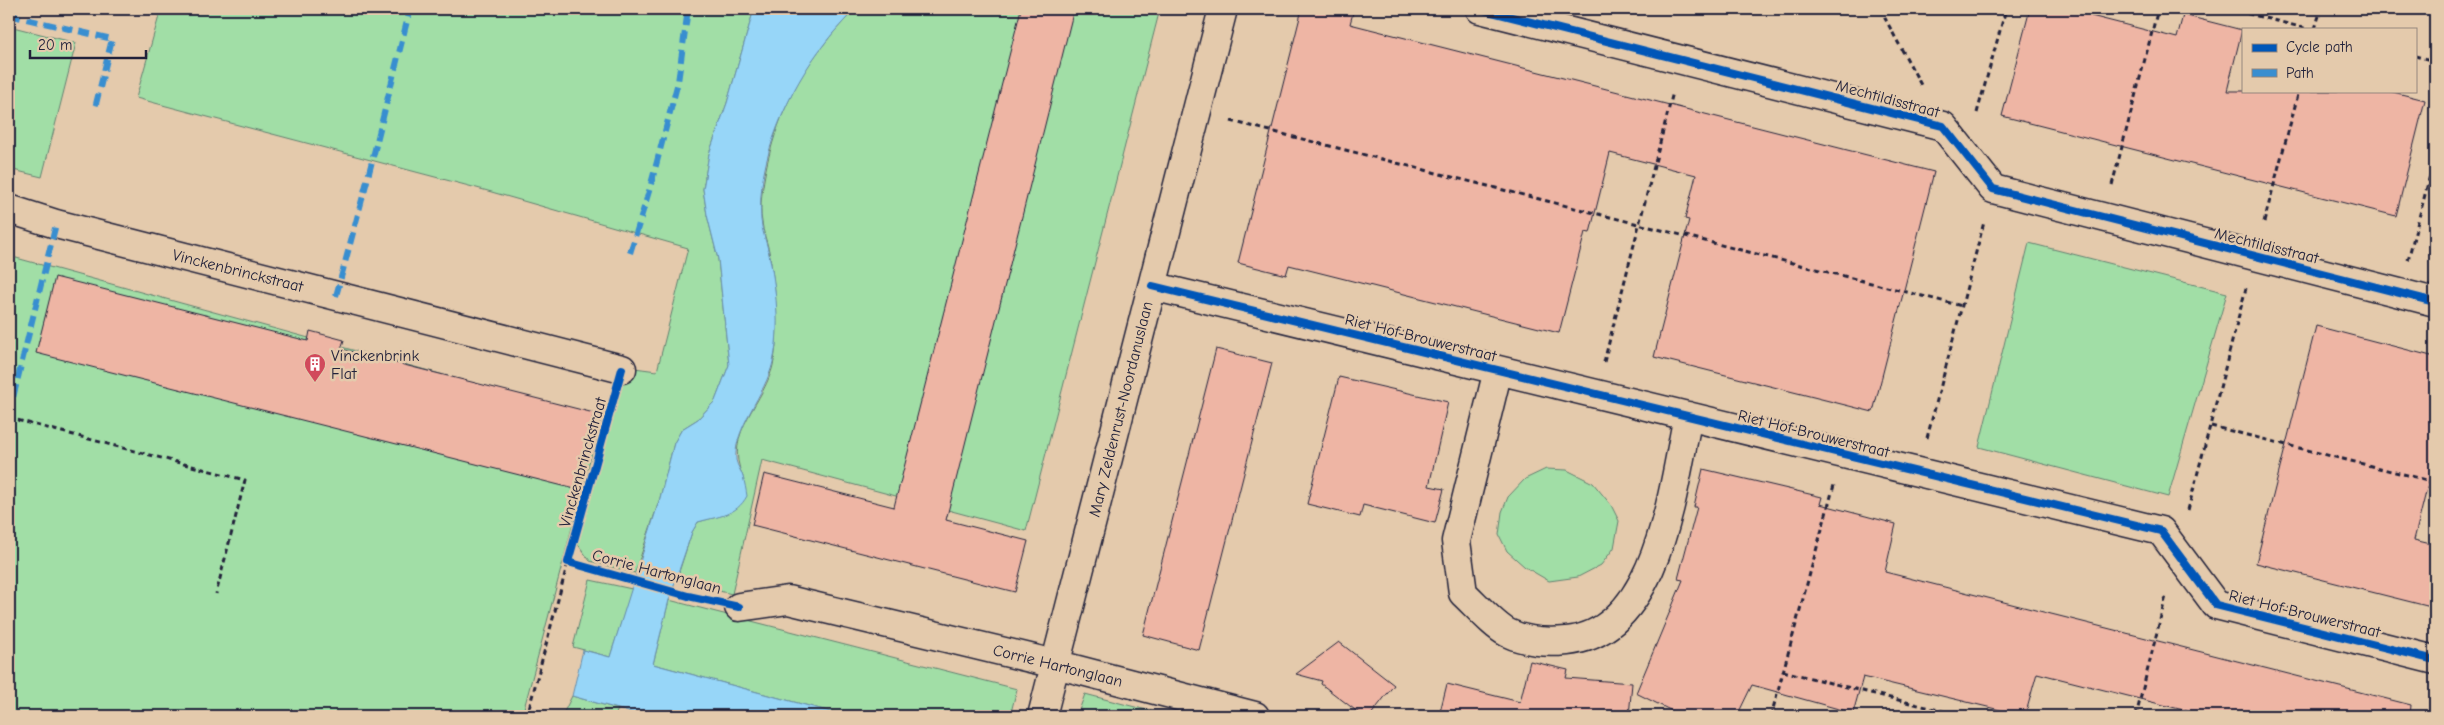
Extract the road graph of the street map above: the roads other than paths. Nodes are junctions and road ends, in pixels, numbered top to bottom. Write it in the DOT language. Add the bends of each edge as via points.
graph roads {
  1 [pos="1223,9"];
  2 [pos="1480,9"];
  3 [pos="9,209"];
  4 [pos="1152,286"];
  5 [pos="2435,302"];
  6 [pos="622,369"];
  7 [pos="1498,370"];
  8 [pos="1688,416"];
  9 [pos="739,607"];
  10 [pos="2435,660"];
  11 [pos="1056,664"];
  12 [pos="1042,716"];
  13 [pos="1255,716"];
  1 -- 4 [label="street, Mary Zeldenrust-Noordanuslaan"];
  2 -- 5 [label="street, Mechtildisstraat" via="1943,126 1993,189"];
  3 -- 6 [label="street, Vinckenbrinckstraat" via="56,224"];
  4 -- 7 [label="street, Riet Hof-Brouwerstraat"];
  4 -- 11 [label="street, Mary Zeldenrust-Noordanuslaan"];
  7 -- 8 [label="street, Riet Hof-Brouwerstraat"];
  7 -- 8 [label="street, Riet Hof-Brouwerstraat" via="1456,541 1463,592 1507,632 1544,644 1580,640 1615,622 1639,593 1664,530"];
  8 -- 10 [label="street, Riet Hof-Brouwerstraat" via="2161,531 2216,605"];
  9 -- 11 [label="street, Corrie Hartonglaan" via="788,600"];
  11 -- 12 [label="street, Mary Zeldenrust-Noordanuslaan"];
  11 -- 13 [label="street, Corrie Hartonglaan"];
}
